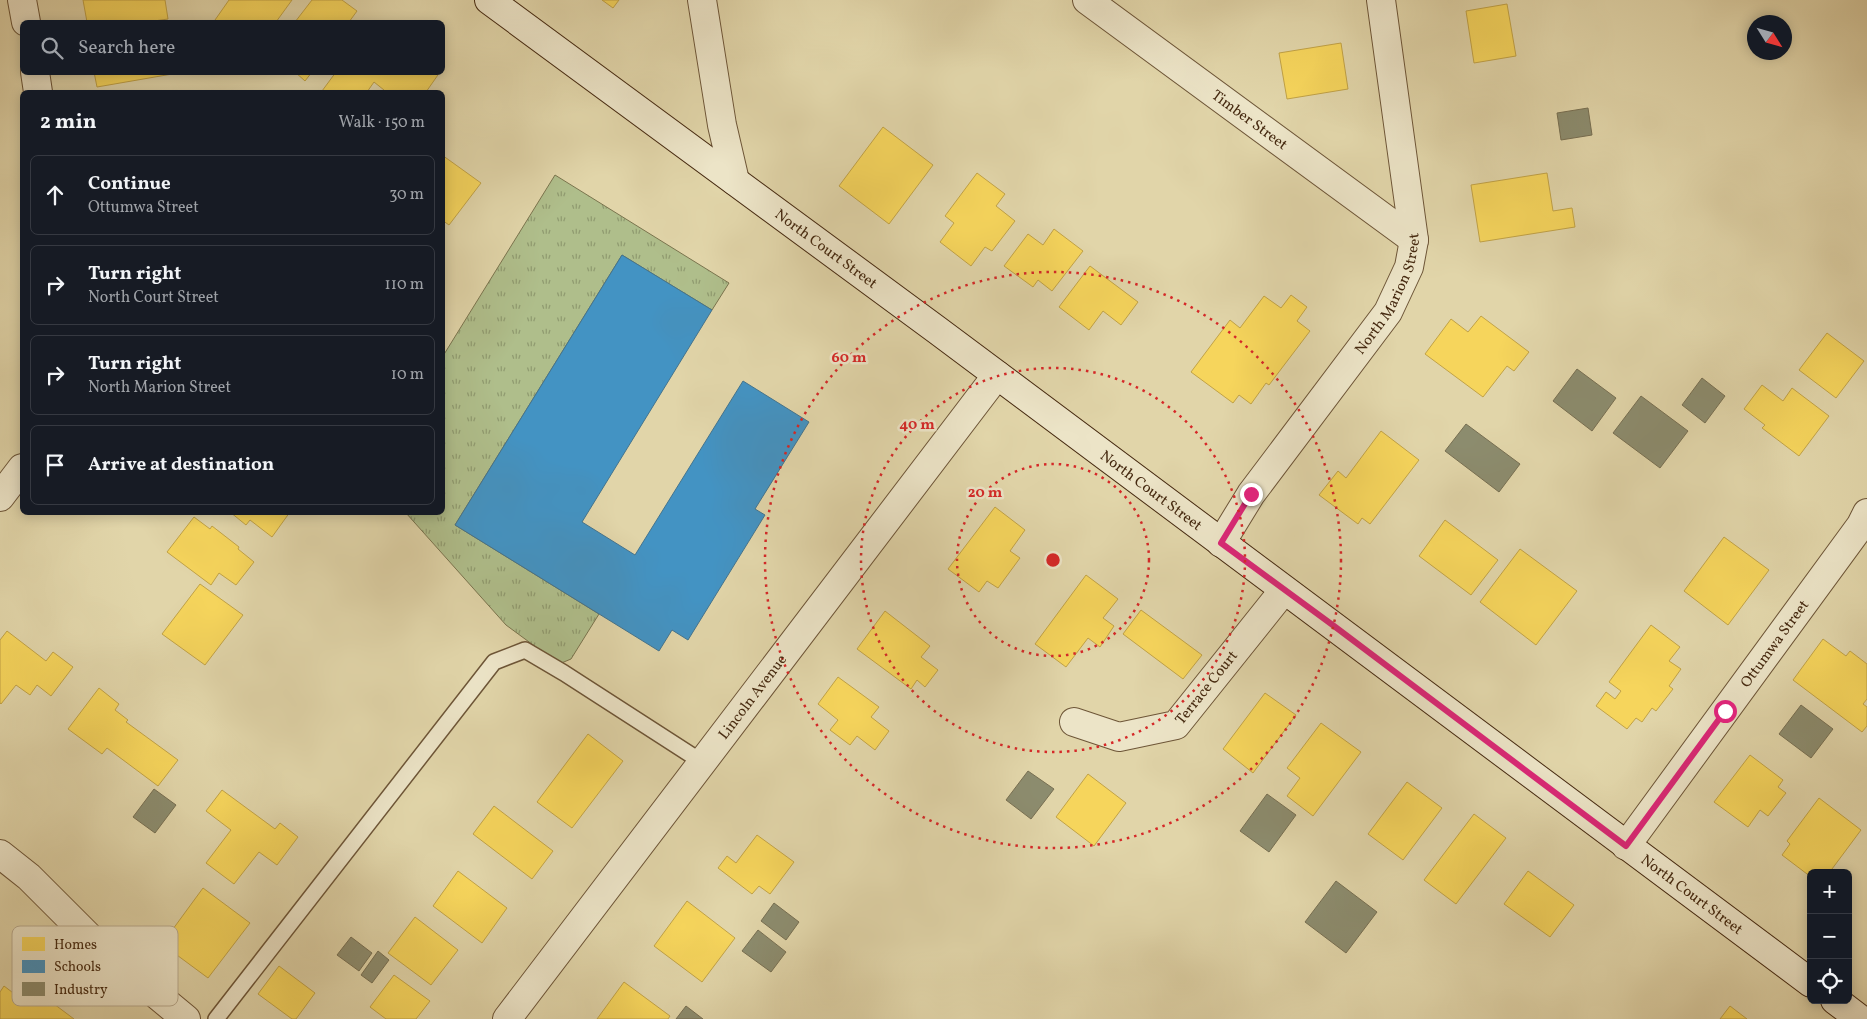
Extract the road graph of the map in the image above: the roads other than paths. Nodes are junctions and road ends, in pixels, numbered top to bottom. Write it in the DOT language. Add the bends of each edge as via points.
graph roads {
  1 [pos="22,0"];
  2 [pos="489,0"];
  3 [pos="702,0"];
  4 [pos="1087,0"];
  5 [pos="1381,0"];
  6 [pos="26,20"];
  7 [pos="35,75"];
  8 [pos="38,90"];
  9 [pos="734,181"];
  10 [pos="1414,240"];
  11 [pos="997,375"];
  12 [pos="20,471"];
  13 [pos="0,497"];
  14 [pos="1867,513"];
  15 [pos="1221,543"];
  16 [pos="1284,590"];
  17 [pos="1074,722"];
  18 [pos="702,762"];
  19 [pos="1626,846"];
  20 [pos="0,854"];
  21 [pos="78,926"];
  22 [pos="1807,980"];
  23 [pos="1839,1004"];
  24 [pos="170,1006"];
  25 [pos="186,1019"];
  26 [pos="216,1019"];
  27 [pos="507,1019"];
  28 [pos="1860,1019"];
  1 -- 6 [label="street"];
  2 -- 9 [label="street, North Court Street"];
  3 -- 9 [label="street"];
  4 -- 10 [label="street, Timber Street"];
  5 -- 10 [label="street, North Marion Street"];
  7 -- 8 [label="street"];
  9 -- 11 [label="street, North Court Street"];
  10 -- 15 [label="street, North Marion Street" via="1409,267 1388,312 1251,494"];
  11 -- 15 [label="street, North Court Street"];
  11 -- 18 [label="street, Lincoln Avenue"];
  12 -- 13 [label="street"];
  14 -- 19 [label="street, Ottumwa Street"];
  15 -- 16 [label="street, North Court Street"];
  16 -- 17 [label="street, Terrace Court" via="1176,725 1120,738"];
  16 -- 19 [label="street, North Court Street"];
  18 -- 26 [label="lane" via="525,650 494,662"];
  18 -- 27 [label="street, Lincoln Avenue"];
  19 -- 22 [label="street, North Court Street"];
  20 -- 21 [label="street" via="29,876"];
  23 -- 28 [label="street"];
  24 -- 25 [label="street"];
}
